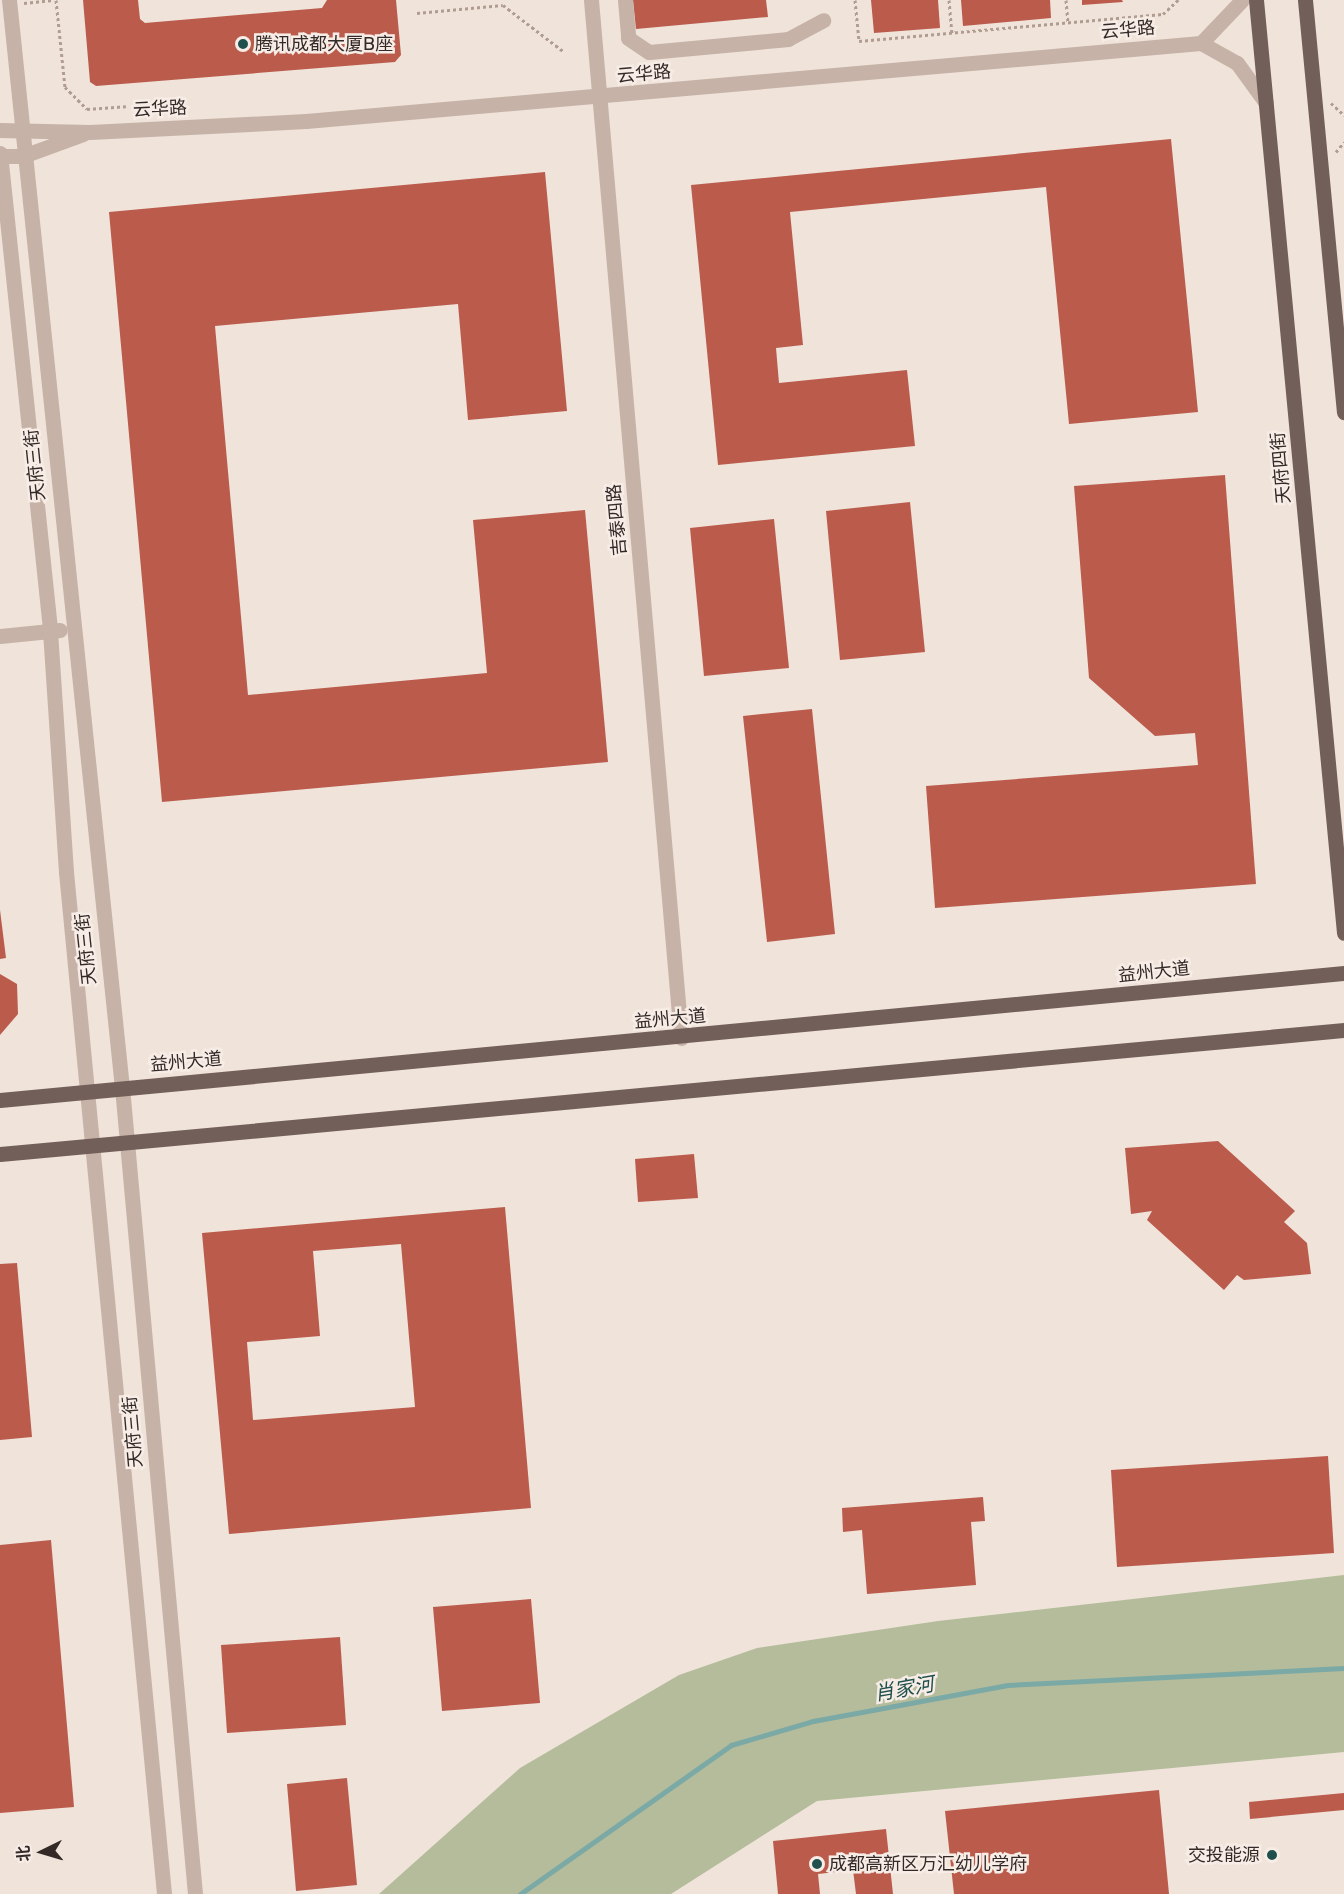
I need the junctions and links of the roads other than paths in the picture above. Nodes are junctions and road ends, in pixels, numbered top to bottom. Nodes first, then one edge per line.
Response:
1 (9, 0) edge
2 (591, 0) edge
3 (625, 0) edge
4 (1242, 0) edge
5 (1256, 0) edge
6 (1305, 0) edge
7 (823, 20) dead end
8 (1201, 43) junction
9 (600, 97) junction
10 (1266, 103) junction
11 (22, 128) junction
12 (0, 130) edge
13 (90, 132) junction
14 (0, 155) edge
15 (23, 156) junction
16 (1344, 412) edge
17 (71, 629) junction
18 (50, 631) junction
19 (0, 636) edge
20 (1344, 933) edge
21 (1344, 973) edge
22 (1344, 1030) edge
23 (681, 1038) junction
24 (122, 1087) junction
25 (87, 1092) junction
26 (0, 1100) edge
27 (126, 1144) junction
28 (92, 1147) junction
29 (0, 1154) edge
30 (164, 1894) edge
31 (195, 1894) edge

1 - 11 street, 天府三街
2 - 9 street, 吉泰四路
3 - 7 street
4 - 8 street
5 - 10 main road, 天府四街
6 - 16 main road
8 - 9 street, 云华路
8 - 10 street
9 - 13 street, 云华路
9 - 23 street, 吉泰四路
10 - 20 main road, 天府四街
11 - 12 street, 云华路
11 - 13 street, 云华路
11 - 15 street, 天府三街
13 - 15 street, 云华路
14 - 15 street, 云华路
14 - 18 street, 天府三街
15 - 17 street, 天府三街
17 - 18 street
17 - 24 street, 天府三街
18 - 19 street
18 - 25 street, 天府三街
21 - 23 main road, 益州大道
22 - 27 main road
23 - 24 main road, 益州大道
24 - 25 main road, 益州大道
24 - 27 street, 天府三街
25 - 26 main road, 益州大道
25 - 28 street, 天府三街
27 - 28 main road
27 - 31 street, 天府三街
28 - 29 main road
28 - 30 street, 天府三街

